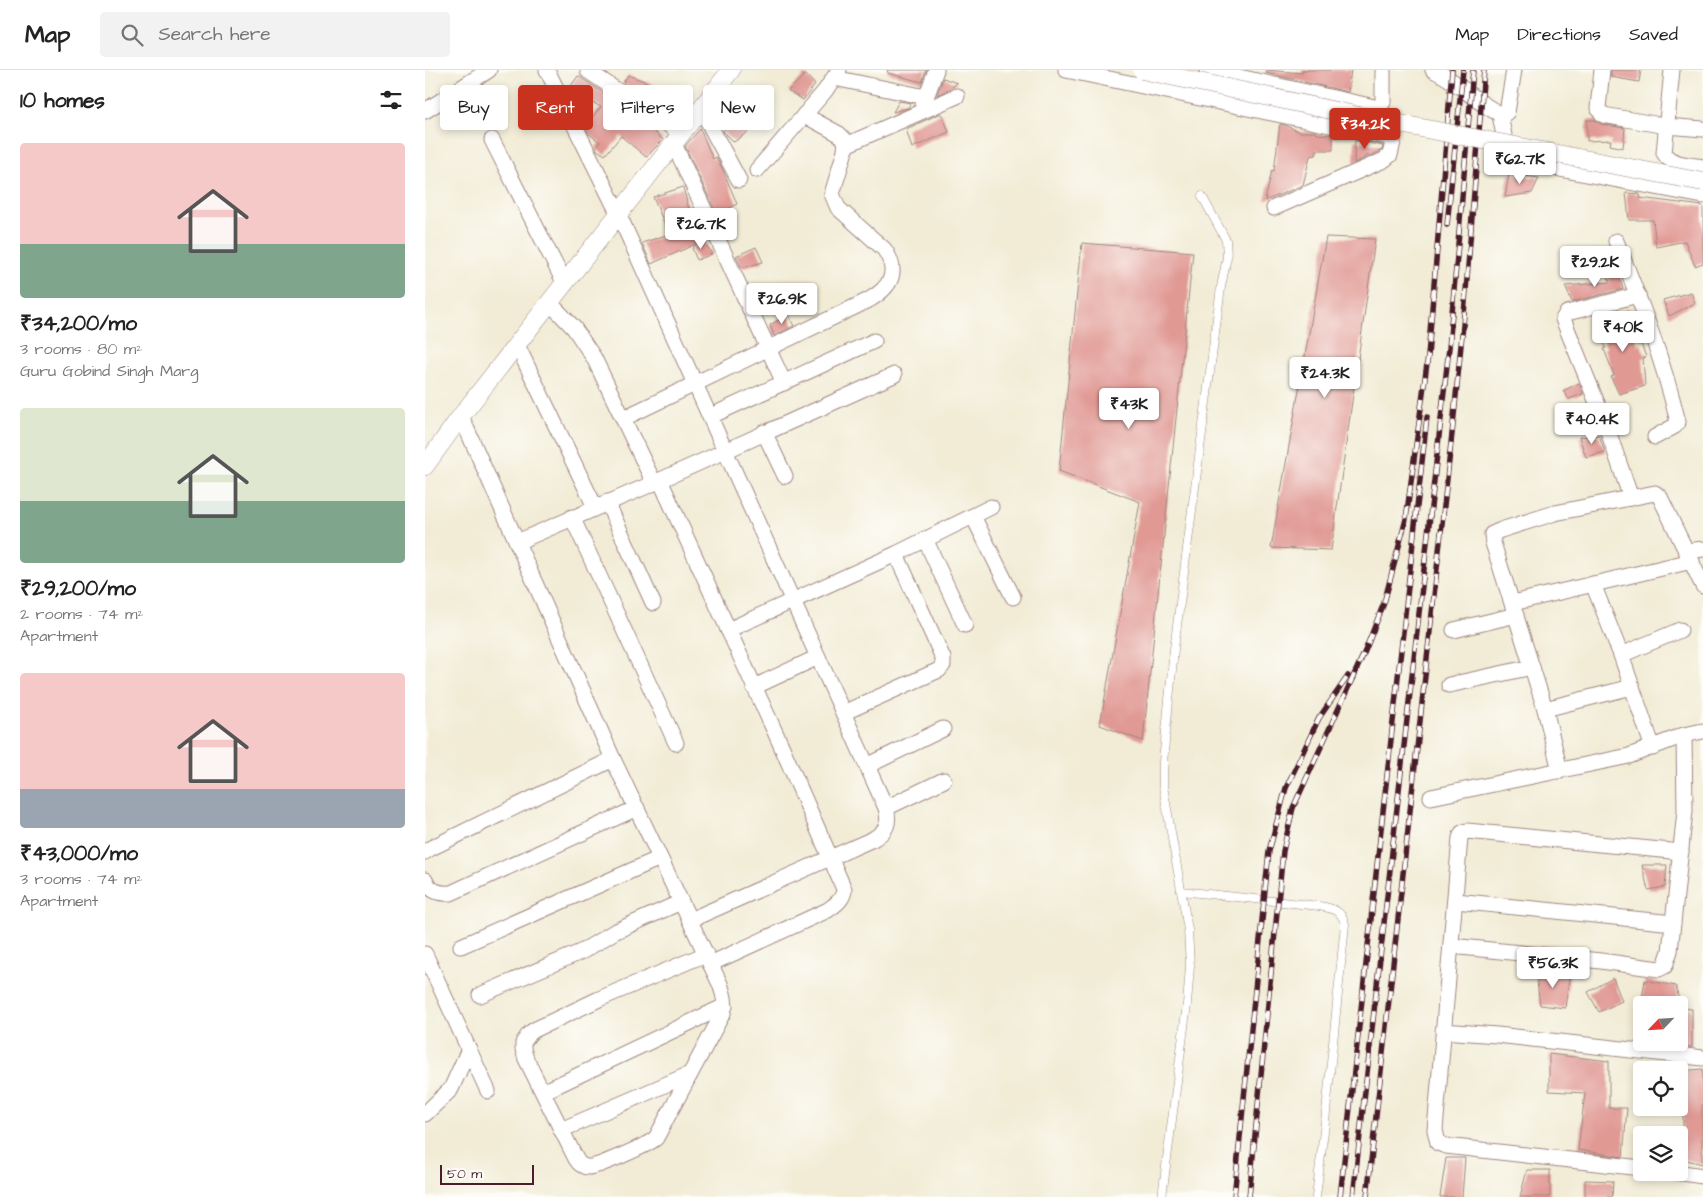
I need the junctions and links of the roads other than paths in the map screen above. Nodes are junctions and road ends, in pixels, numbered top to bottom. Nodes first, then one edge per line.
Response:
1 (489, 70) edge
2 (547, 70) edge
3 (731, 70) edge
4 (936, 70) edge
5 (1066, 70) edge
6 (1142, 70) edge
7 (1207, 70) edge
8 (1383, 70) edge
9 (1433, 70) edge
10 (1514, 70) edge
11 (1602, 70) edge
12 (1672, 70) edge
13 (588, 71) edge
14 (837, 74) edge
15 (957, 96) dead end
16 (926, 97) junction
17 (701, 109) junction
18 (425, 110) edge
19 (921, 112) junction
20 (804, 115) junction
21 (1500, 115) junction
22 (1666, 126) junction
23 (1703, 129) edge
24 (678, 139) junction
25 (491, 140) dead end
26 (846, 145) junction
27 (1703, 167) edge
28 (757, 170) dead end
29 (739, 180) dead end
30 (1703, 182) edge
31 (1202, 196) dead end
32 (1703, 196) edge
33 (1274, 208) dead end
34 (619, 215) junction
35 (1616, 241) dead end
36 (565, 284) junction
37 (1638, 295) junction
38 (550, 303) junction
39 (875, 341) dead end
40 (517, 345) junction
41 (768, 348) junction
42 (894, 375) dead end
43 (784, 383) junction
44 (696, 384) junction
45 (461, 416) junction
46 (711, 416) junction
47 (624, 418) junction
48 (764, 432) junction
49 (1655, 437) dead end
50 (725, 450) junction
51 (425, 466) edge
52 (785, 476) dead end
53 (657, 481) junction
54 (1631, 498) junction
55 (601, 504) junction
56 (991, 507) dead end
57 (973, 516) junction
58 (572, 517) junction
59 (925, 540) junction
60 (517, 542) junction
61 (1703, 549) edge
62 (896, 554) junction
63 (1689, 556) junction
64 (1593, 584) junction
65 (1703, 586) edge
66 (1013, 597) dead end
67 (793, 601) junction
68 (653, 603) dead end
69 (1515, 609) junction
70 (965, 625) dead end
71 (728, 630) junction
72 (1454, 630) dead end
73 (1680, 630) dead end
74 (1621, 655) junction
75 (818, 657) junction
76 (1532, 667) junction
77 (1449, 685) dead end
78 (754, 687) junction
79 (1632, 687) junction
80 (1545, 709) junction
81 (843, 712) junction
82 (943, 729) dead end
83 (1703, 731) edge
84 (1685, 735) junction
85 (676, 743) dead end
86 (1653, 748) junction
87 (613, 759) junction
88 (867, 766) junction
89 (1560, 771) junction
90 (944, 780) dead end
91 (1431, 797) dead end
92 (637, 808) junction
93 (886, 808) junction
94 (425, 852) edge
95 (1681, 852) junction
96 (831, 857) junction
97 (660, 858) junction
98 (425, 880) edge
99 (1181, 891) junction
100 (1455, 901) junction
101 (681, 902) junction
102 (690, 920) junction
103 (1673, 923) junction
104 (461, 946) dead end
105 (1451, 946) junction
106 (425, 954) edge
107 (708, 959) junction
108 (480, 995) dead end
109 (725, 1006) junction
110 (1443, 1031) junction
111 (469, 1049) junction
112 (1703, 1058) edge
113 (690, 1074) junction
114 (488, 1091) dead end
115 (543, 1092) junction
116 (425, 1114) edge
117 (561, 1130) junction
118 (1633, 1167) edge
119 (1688, 1174) edge
120 (1703, 1176) edge
121 (1163, 1197) edge
122 (1316, 1197) edge

1 - 18 street
2 - 34 street
3 - 17 street
4 - 16 street
5 - 33 street
6 - 30 street, bridge
7 - 8 street
9 - 21 street
10 - 21 street
11 - 22 street
12 - 22 street
13 - 24 street
14 - 16 street
14 - 20 street
15 - 19 street
16 - 19 street
17 - 24 street
17 - 29 street
19 - 26 street
20 - 26 street
20 - 28 street
21 - 32 street
22 - 23 street
22 - 27 street
24 - 34 street
24 - 41 street
25 - 36 street
26 - 41 street
31 - 99 lane
34 - 36 street
34 - 44 street
35 - 37 street
36 - 38 street
37 - 49 street
37 - 54 street
38 - 40 street
38 - 47 street
39 - 43 street
40 - 45 street
40 - 55 street
41 - 43 street
41 - 44 street
42 - 48 street
43 - 46 street
44 - 46 street
44 - 47 street
45 - 51 street
45 - 60 street
46 - 50 street
47 - 53 street
48 - 50 street
48 - 52 street
50 - 53 street
50 - 67 street
53 - 55 street
53 - 71 street
54 - 63 street
54 - 69 street
55 - 58 street
55 - 68 street
56 - 57 street
57 - 59 street
57 - 66 street
58 - 60 street
58 - 85 street
59 - 62 street
59 - 70 street
60 - 87 street
61 - 63 street
62 - 67 street
62 - 81 street
63 - 64 street
63 - 65 street
64 - 69 street
64 - 74 street
67 - 71 street
67 - 75 street
69 - 72 street
69 - 76 street
71 - 78 street
73 - 74 street
74 - 79 street
75 - 78 street
75 - 81 street
76 - 77 street
76 - 80 street
78 - 96 street
79 - 80 street
79 - 86 street
80 - 89 street
81 - 88 street
82 - 88 street
83 - 84 street
84 - 86 street
84 - 95 street
86 - 89 street
87 - 92 street
87 - 94 street
88 - 93 street
89 - 91 street
90 - 93 street
92 - 97 street
92 - 98 street
93 - 96 street
95 - 100 street
95 - 103 street
96 - 102 street
96 - 107 street
97 - 101 street
97 - 104 street
99 - 121 lane
99 - 122 lane
100 - 103 street
100 - 105 street
101 - 102 street
101 - 108 street
102 - 107 street
103 - 105 street
105 - 110 street
106 - 111 street
107 - 109 street
107 - 115 street
109 - 113 street
109 - 115 street
110 - 112 street
110 - 118 street
111 - 114 street
111 - 116 street
113 - 117 street
113 - 117 street
115 - 117 street
119 - 120 street

